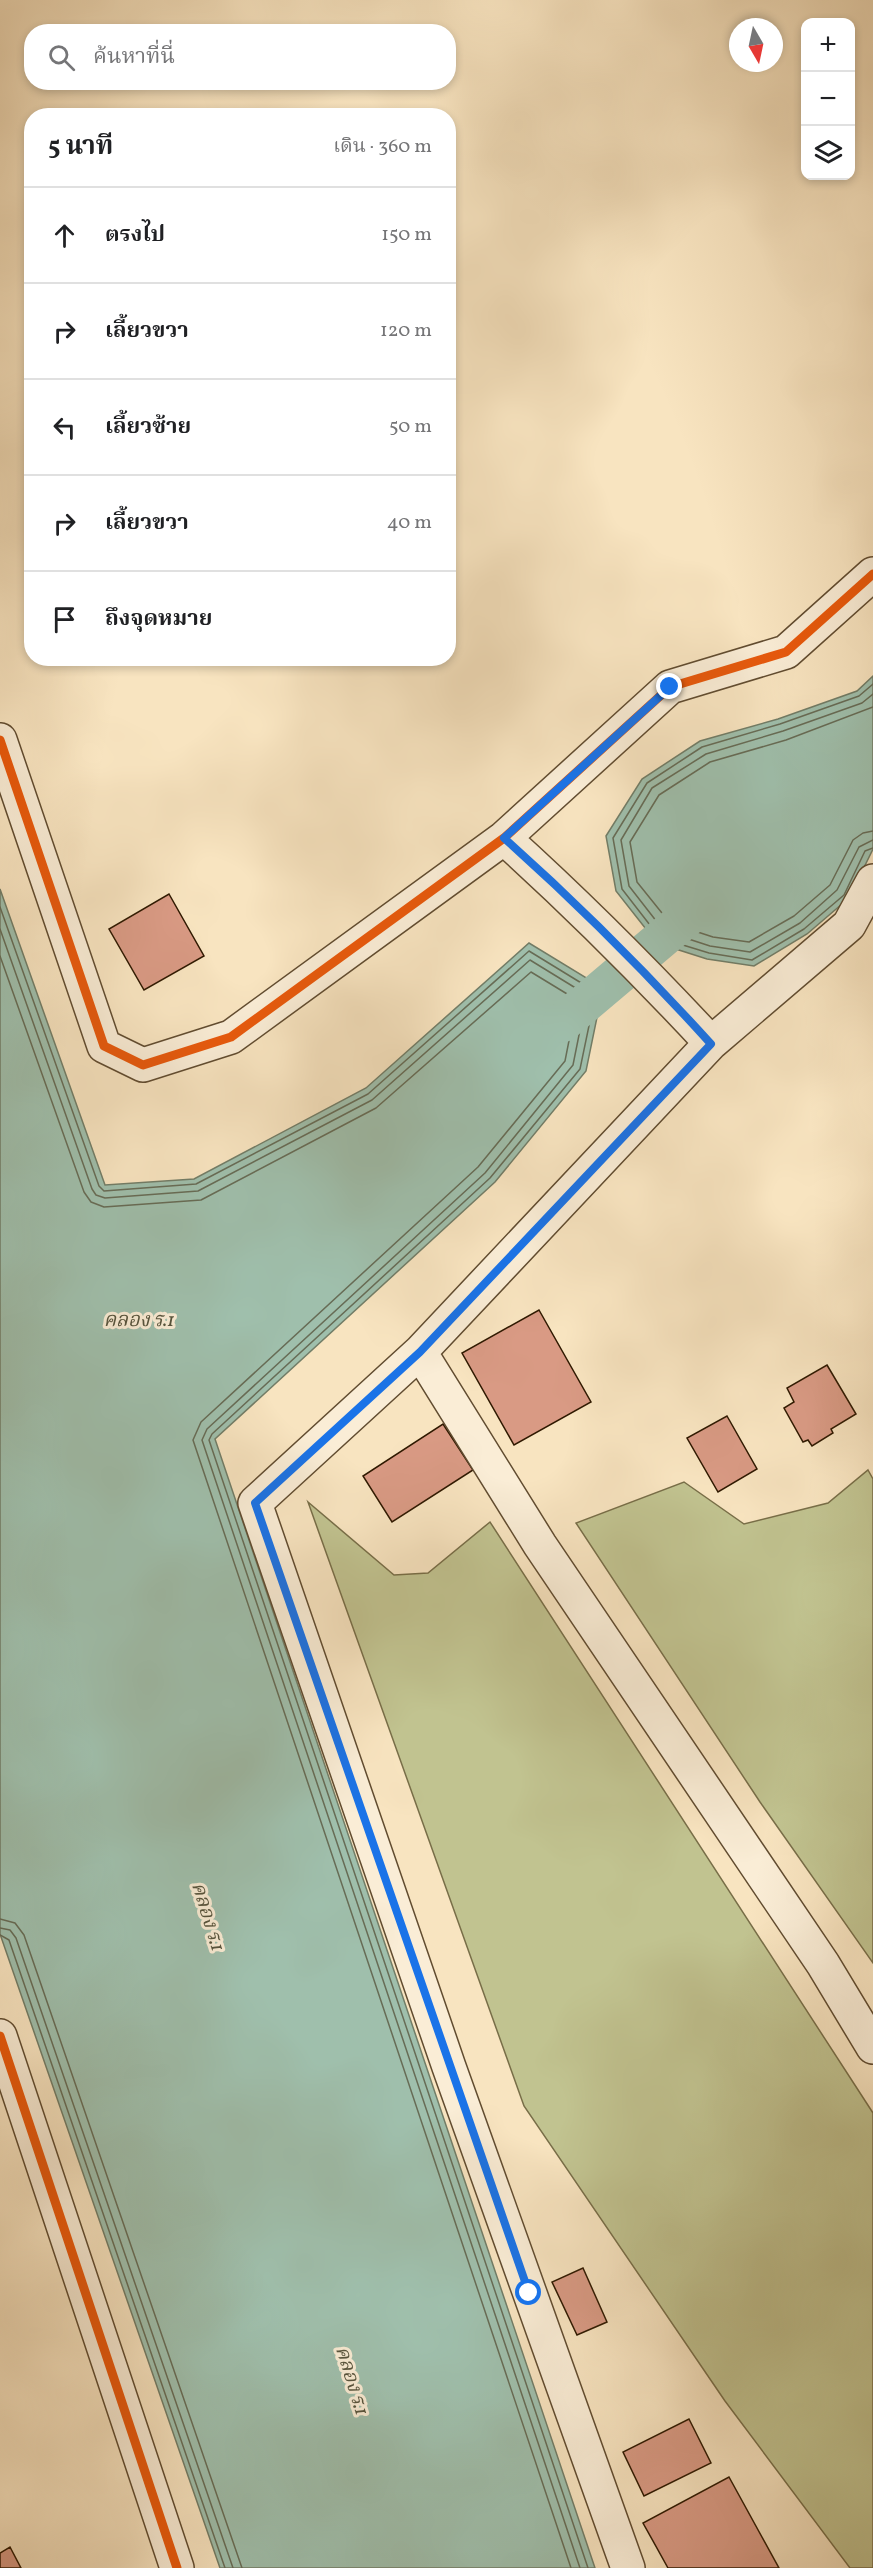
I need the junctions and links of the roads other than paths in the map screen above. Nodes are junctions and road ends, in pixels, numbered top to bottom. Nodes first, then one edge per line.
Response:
1 (873, 574) edge
2 (0, 740) edge
3 (504, 838) junction
4 (873, 881) edge
5 (711, 1044) junction
6 (420, 1352) junction
7 (0, 2036) edge
8 (873, 2048) edge
9 (177, 2568) edge
10 (628, 2568) edge

1 - 3 street
2 - 3 street
3 - 5 street
4 - 5 street
5 - 6 street
6 - 8 street
6 - 10 street
7 - 9 street

